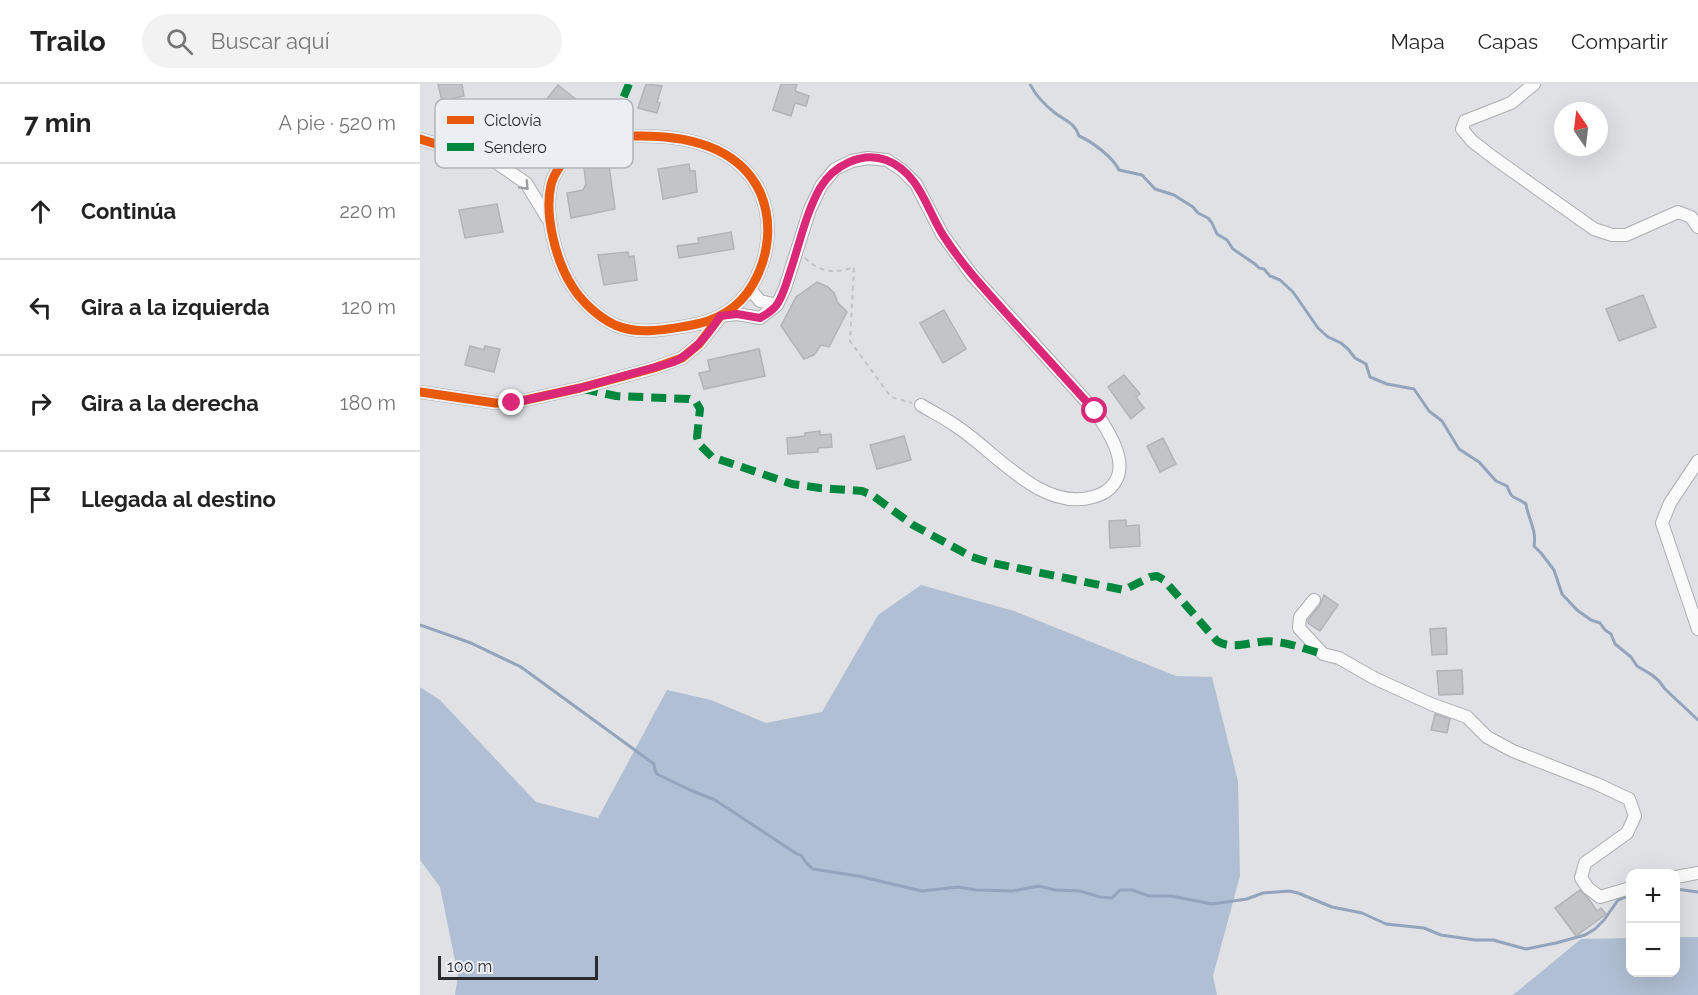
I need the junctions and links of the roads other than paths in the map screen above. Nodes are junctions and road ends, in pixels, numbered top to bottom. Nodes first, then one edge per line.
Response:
1 (1534, 84) edge
2 (633, 136) edge
3 (420, 139) edge
4 (435, 143) edge
5 (504, 168) edge
6 (559, 168) edge
7 (551, 222) junction
8 (1698, 227) edge
9 (750, 289) junction
10 (777, 305) junction
11 (720, 316) junction
12 (687, 326) junction
13 (688, 354) junction
14 (420, 392) edge
15 (921, 405) road end
16 (1698, 461) edge
17 (1314, 600) dead end
18 (1698, 629) edge
19 (1698, 873) edge
20 (1680, 876) edge
21 (1626, 889) edge

1 - 8 street
2 - 9 street
3 - 4 street
5 -> 7 street
6 - 7 street
7 - 12 street
9 - 10 street
9 - 11 street
10 - 11 street
10 - 15 street
11 - 12 street
11 - 13 street
12 - 13 street
13 - 14 street
16 - 18 street
17 - 21 street
19 - 20 street

